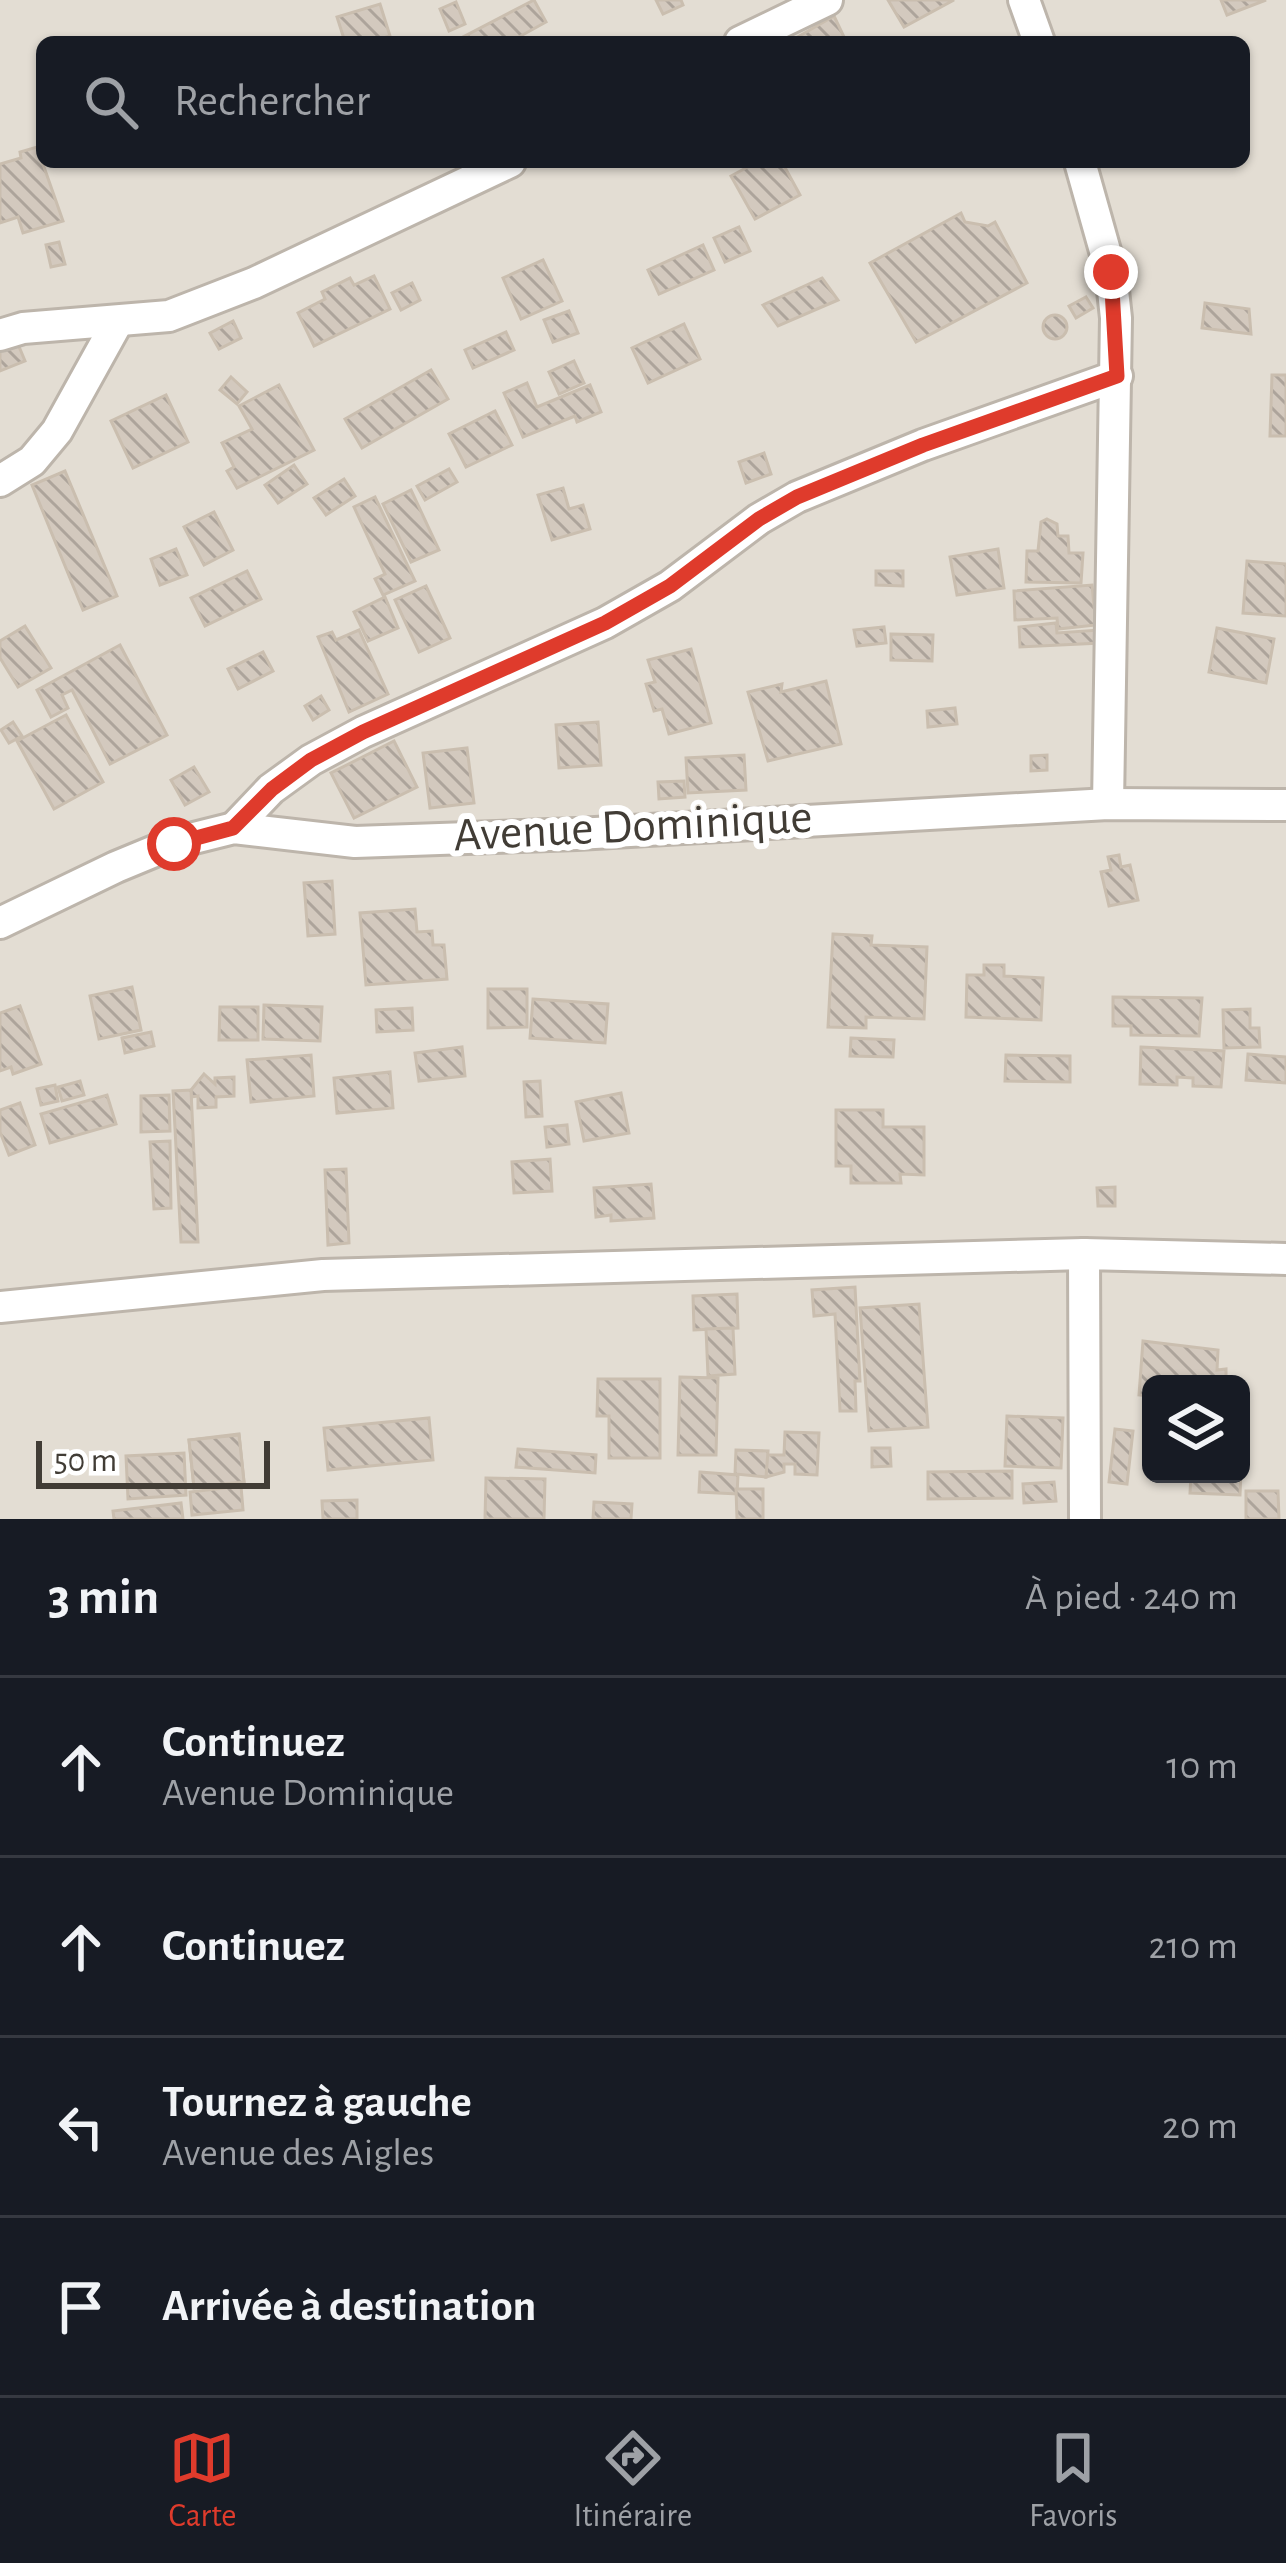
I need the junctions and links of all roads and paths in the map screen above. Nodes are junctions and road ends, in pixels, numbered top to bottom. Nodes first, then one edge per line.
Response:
1 (827, 0) edge
2 (1024, 0) edge
3 (752, 36) edge
4 (1037, 36) edge
5 (497, 168) edge
6 (1083, 168) edge
7 (118, 321) junction
8 (0, 334) edge
9 (1117, 376) junction
10 (0, 482) edge
11 (1108, 804) junction
12 (1286, 805) edge
13 (233, 828) junction
14 (0, 923) edge
15 (1084, 1254) junction
16 (1286, 1258) edge
17 (0, 1307) edge
18 (1084, 1519) edge

1 - 3 street
2 - 4 street
5 - 7 street
6 - 9 street
7 - 8 street
7 - 10 street
9 - 11 street
9 - 13 street
11 - 12 street, Avenue Dominique
11 - 13 street, Avenue Dominique
13 - 14 street, Avenue Dominique
15 - 16 street
15 - 17 street
15 - 18 street

